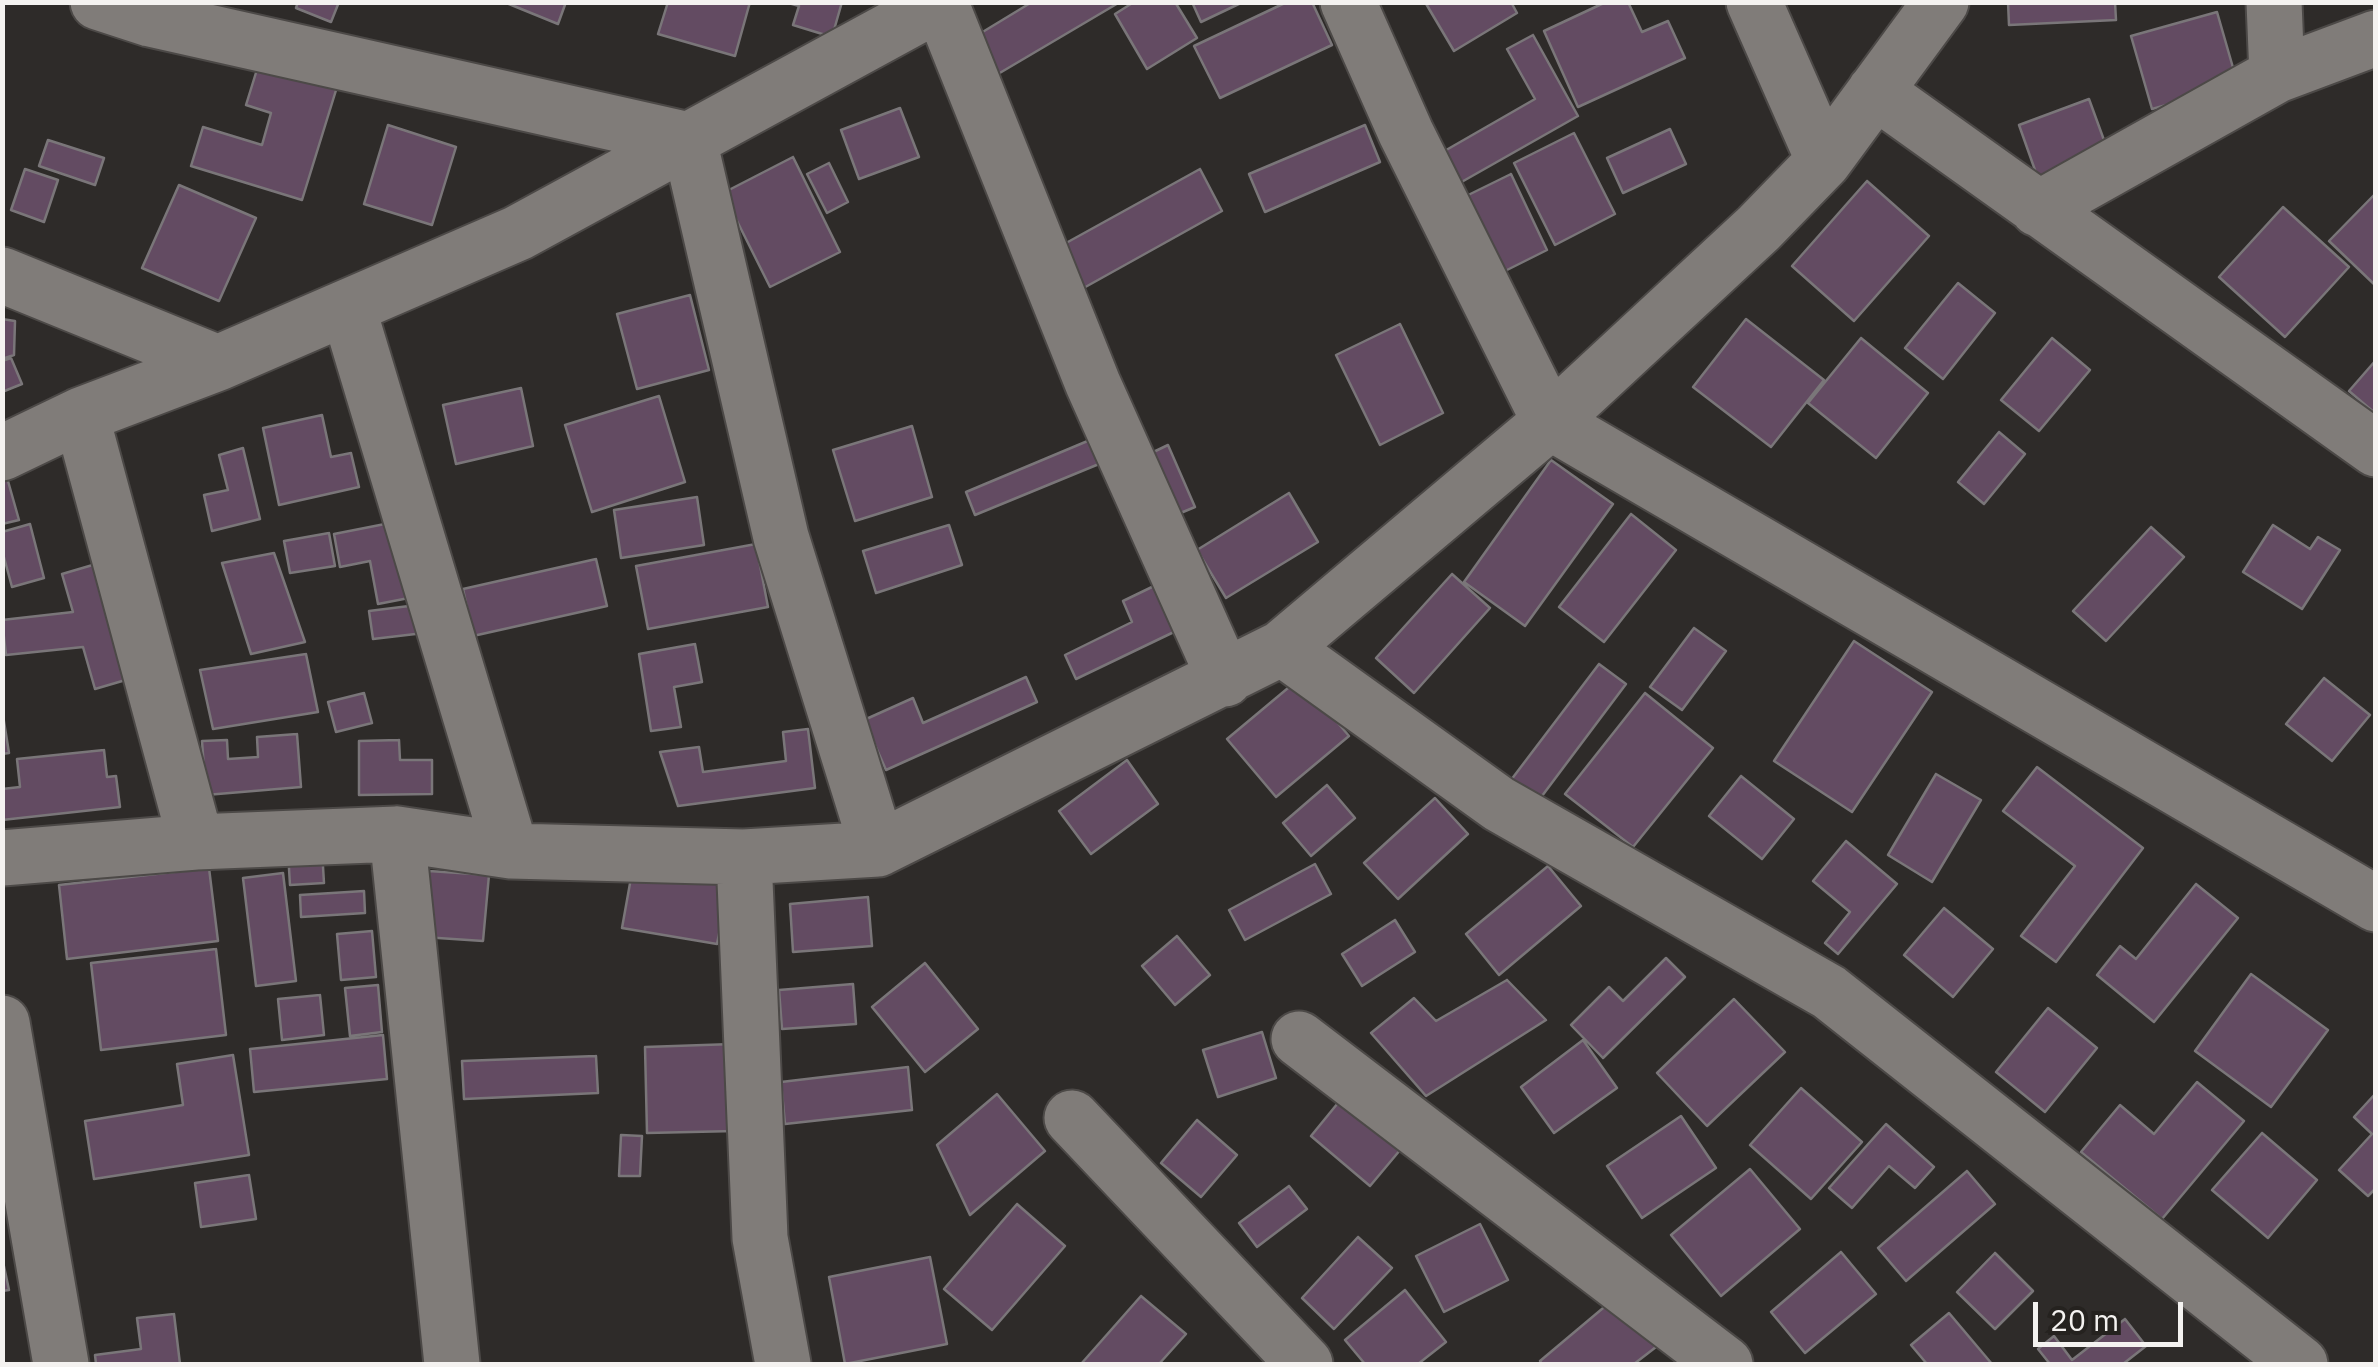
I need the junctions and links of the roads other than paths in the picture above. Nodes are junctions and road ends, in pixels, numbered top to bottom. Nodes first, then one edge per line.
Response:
1 (98, 2) edge
2 (1348, 2) edge
3 (1754, 2) edge
4 (1941, 2) edge
5 (2274, 2) edge
6 (941, 3) edge
7 (2376, 38) edge
8 (2278, 76) junction
9 (1875, 91) junction
10 (689, 140) junction
11 (1824, 161) junction
12 (2038, 209) junction
13 (2, 275) edge
14 (348, 308) junction
15 (218, 364) junction
16 (81, 415) junction
17 (1550, 422) junction
18 (2376, 449) edge
19 (2, 452) edge
20 (1282, 648) junction
21 (1225, 679) junction
22 (397, 834) junction
23 (196, 842) junction
24 (878, 849) junction
25 (511, 851) junction
26 (2, 858) edge
27 (744, 858) junction
28 (2376, 904) edge
29 (2, 1023) edge
30 (1299, 1039) dead end
31 (1072, 1118) dead end
32 (61, 1364) edge
33 (452, 1364) edge
34 (783, 1364) edge
35 (1305, 1364) edge
36 (1725, 1364) edge
37 (2300, 1364) edge

1 - 10 street
2 - 17 street
3 - 11 street
4 - 9 street
5 - 8 street
6 - 10 street
6 - 21 street
7 - 8 street
8 - 12 street
9 - 11 street
9 - 12 street
10 - 14 street
10 - 24 street
11 - 17 street
12 - 18 street
13 - 15 street
14 - 15 street
14 - 25 street
15 - 16 street
16 - 19 street
16 - 23 street
17 - 20 street
17 - 28 street
20 - 21 street
20 - 37 street
21 - 24 street
22 - 23 street
22 - 25 street
22 - 33 street
23 - 26 street
24 - 27 street
25 - 27 street
27 - 34 street
29 - 32 street
30 - 36 street
31 - 35 street

